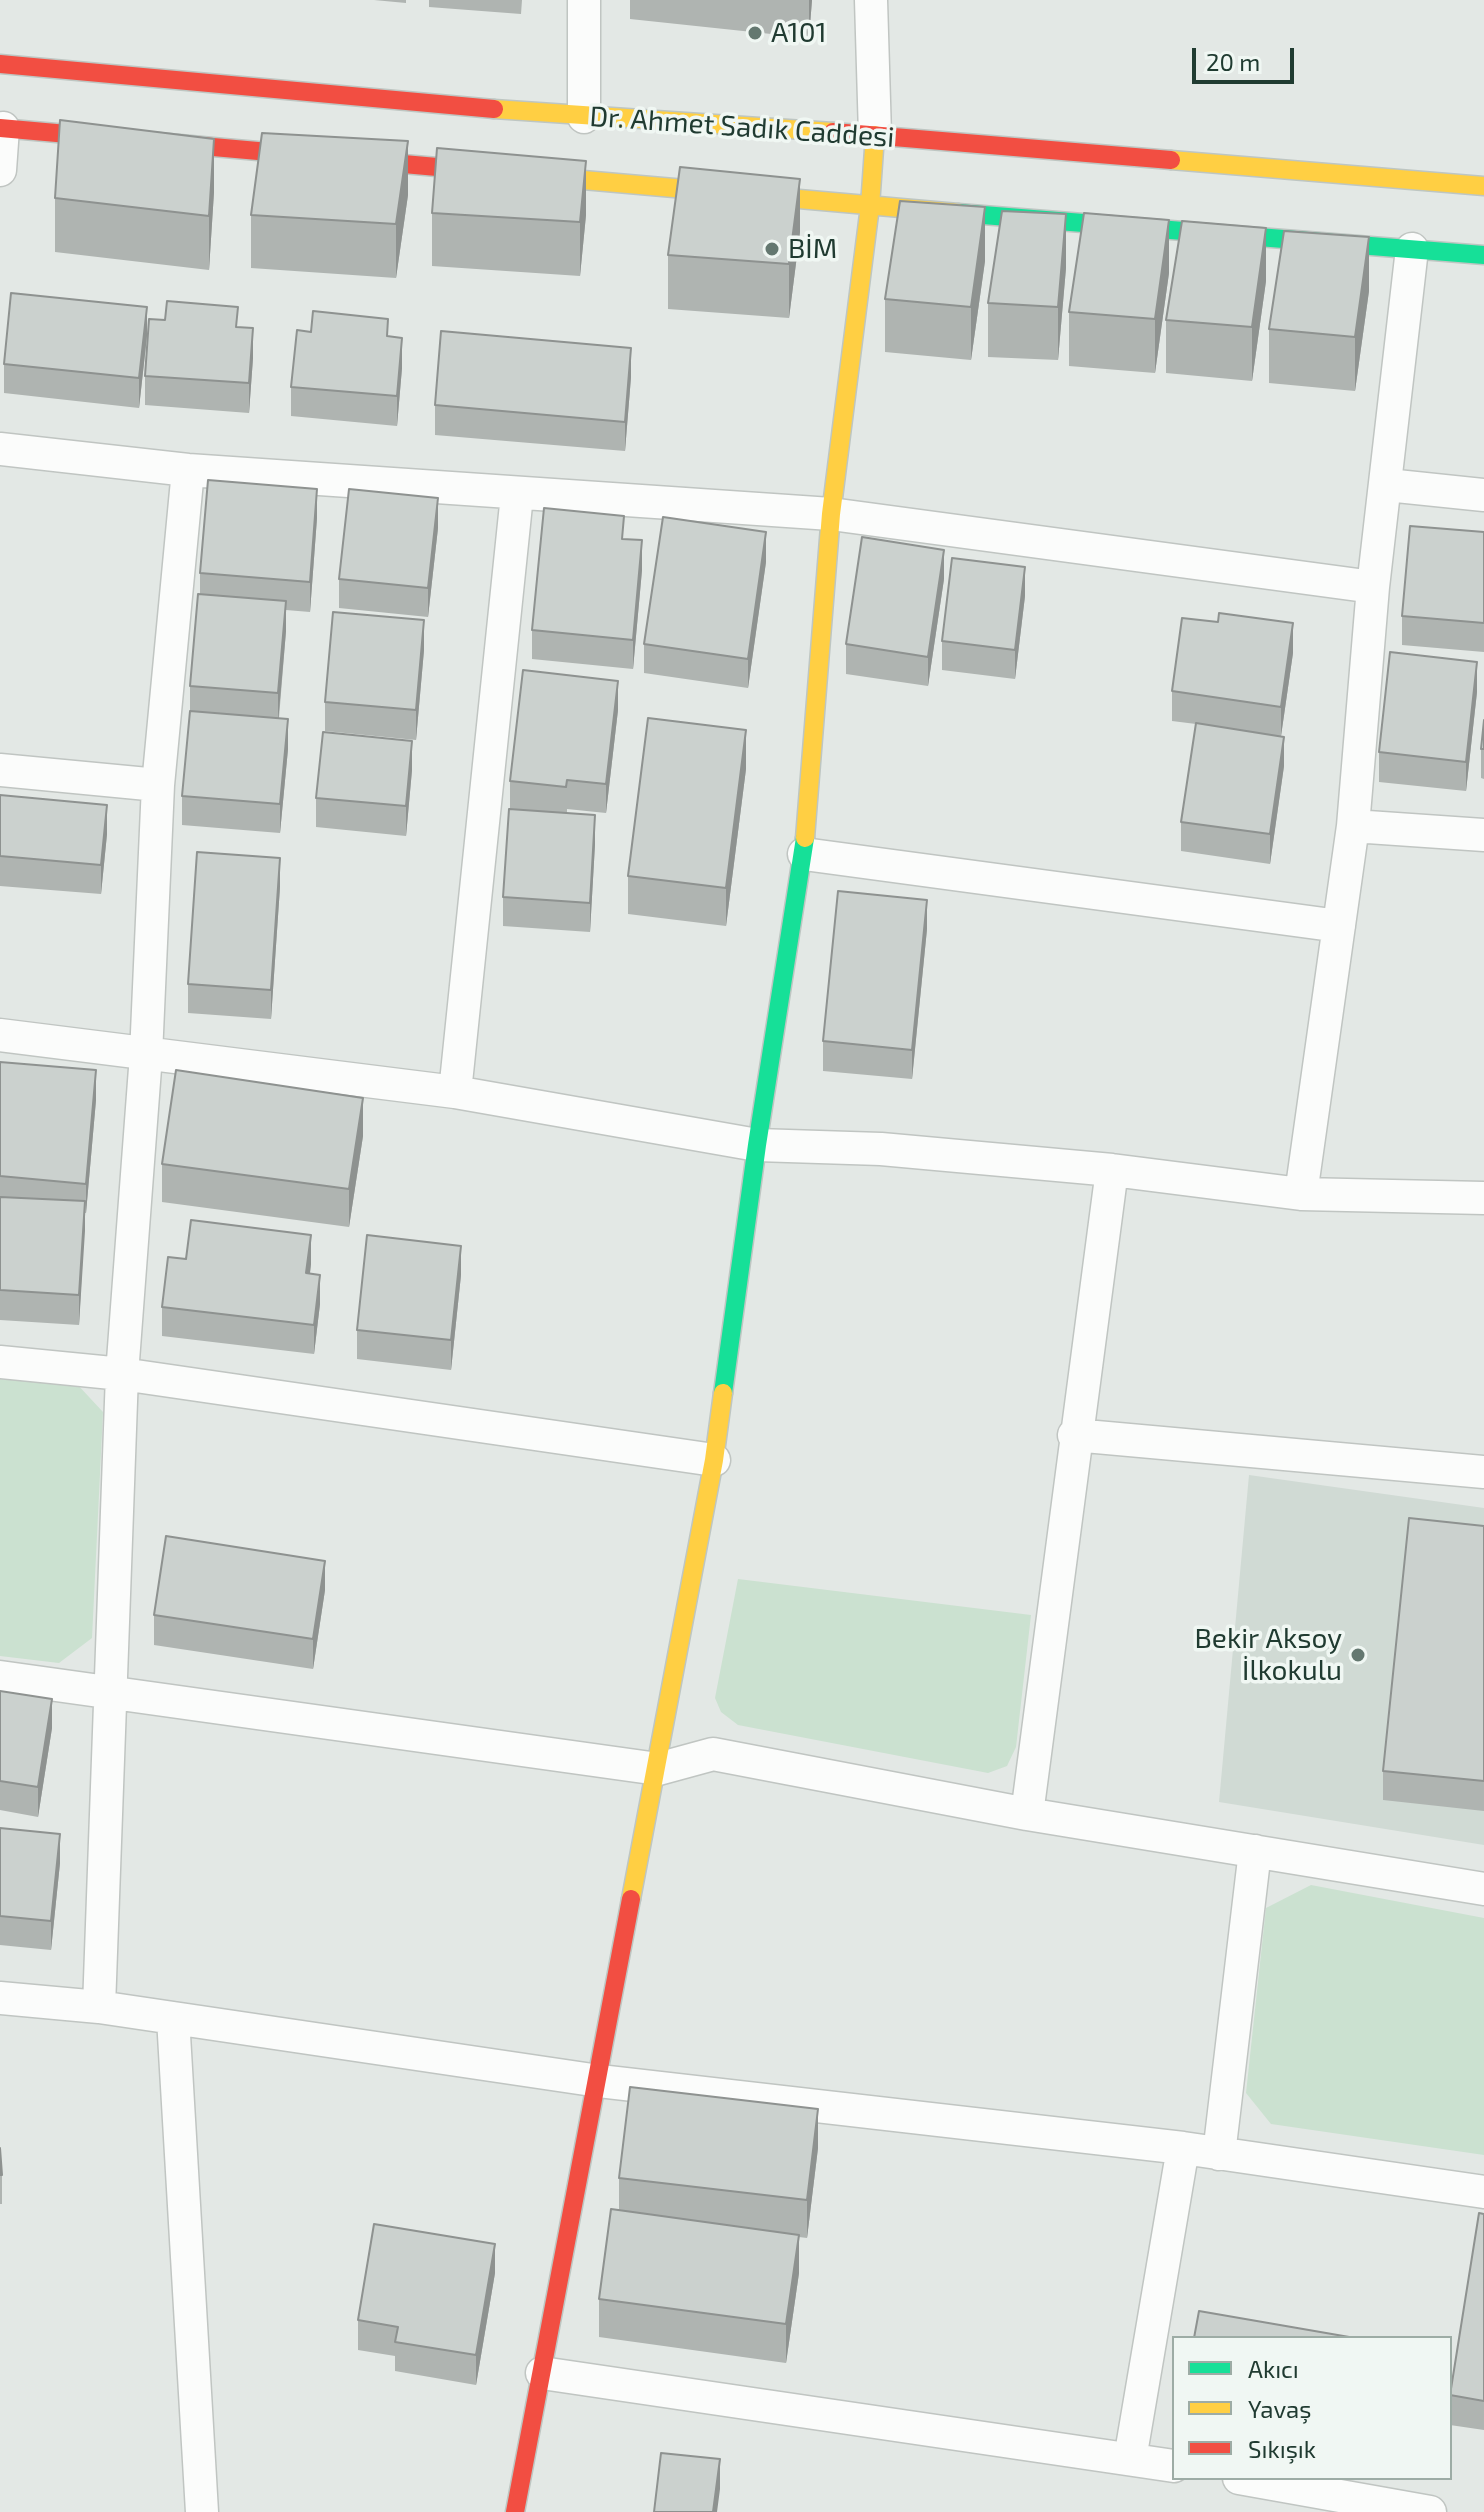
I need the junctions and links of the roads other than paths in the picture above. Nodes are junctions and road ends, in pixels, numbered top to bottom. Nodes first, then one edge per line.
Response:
1 (584, 0) edge
2 (871, 0) edge
3 (0, 64) edge
4 (584, 117) junction
5 (1, 128) edge
6 (875, 135) junction
7 (0, 170) edge
8 (1484, 186) edge
9 (870, 206) junction
10 (1412, 249) junction
11 (1484, 255) edge
12 (0, 449) edge
13 (188, 470) junction
14 (1387, 485) junction
15 (517, 495) junction
16 (1484, 495) edge
17 (831, 514) junction
18 (1373, 587) junction
19 (0, 770) edge
20 (158, 785) junction
21 (1353, 826) junction
22 (1484, 835) edge
23 (804, 854) junction
24 (1339, 926) junction
25 (0, 1035) edge
26 (146, 1055) junction
27 (455, 1092) junction
28 (757, 1145) junction
29 (1112, 1170) junction
30 (1301, 1194) junction
31 (1484, 1198) edge
32 (0, 1362) edge
33 (122, 1374) junction
34 (1074, 1435) junction
35 (714, 1460) junction
36 (1484, 1472) edge
37 (0, 1677) edge
38 (109, 1693) junction
39 (658, 1769) junction
40 (1027, 1814) junction
41 (1255, 1851) junction
42 (1484, 1889) edge
43 (0, 1998) edge
44 (99, 2007) junction
45 (173, 2018) junction
46 (599, 2081) junction
47 (1183, 2148) junction
48 (1219, 2154) junction
49 (1484, 2192) edge
50 (542, 2373) junction
51 (1130, 2459) junction
52 (1172, 2466) edge
53 (1250, 2480) edge
54 (202, 2512) edge
55 (515, 2512) edge
56 (1430, 2512) edge

1 - 4 street
2 - 6 street
3 - 4 street, Dr. Ahmet Sadık Caddesi
4 - 6 street, Dr. Ahmet Sadık Caddesi
5 - 7 street
5 - 9 street
6 - 8 street, Dr. Ahmet Sadık Caddesi
6 - 9 street
9 - 10 street
9 - 17 street
10 - 11 street
10 - 14 street
12 - 13 street
13 - 15 street
13 - 20 street
14 - 16 street
14 - 18 street
15 - 17 street
15 - 27 street
17 - 18 street
17 - 23 street
18 - 21 street
19 - 20 street
20 - 26 street
21 - 22 street
21 - 24 street
23 - 24 street
23 - 28 street
24 - 30 street
25 - 26 street
26 - 27 street
26 - 33 street
27 - 28 street
28 - 29 street
28 - 35 street
29 - 30 street
29 - 34 street
30 - 31 street
32 - 33 street
33 - 35 street
33 - 38 street
34 - 36 street
34 - 40 street
35 - 39 street
37 - 38 street
38 - 39 street
38 - 44 street
39 - 40 street
39 - 46 street
40 - 41 street
41 - 42 street
41 - 48 street
43 - 44 street
44 - 45 street
45 - 46 street
45 - 54 street
46 - 47 street
46 - 50 street
47 - 48 street
47 - 51 street
48 - 49 street
50 - 51 street
50 - 55 street
51 - 52 street
53 - 56 street

